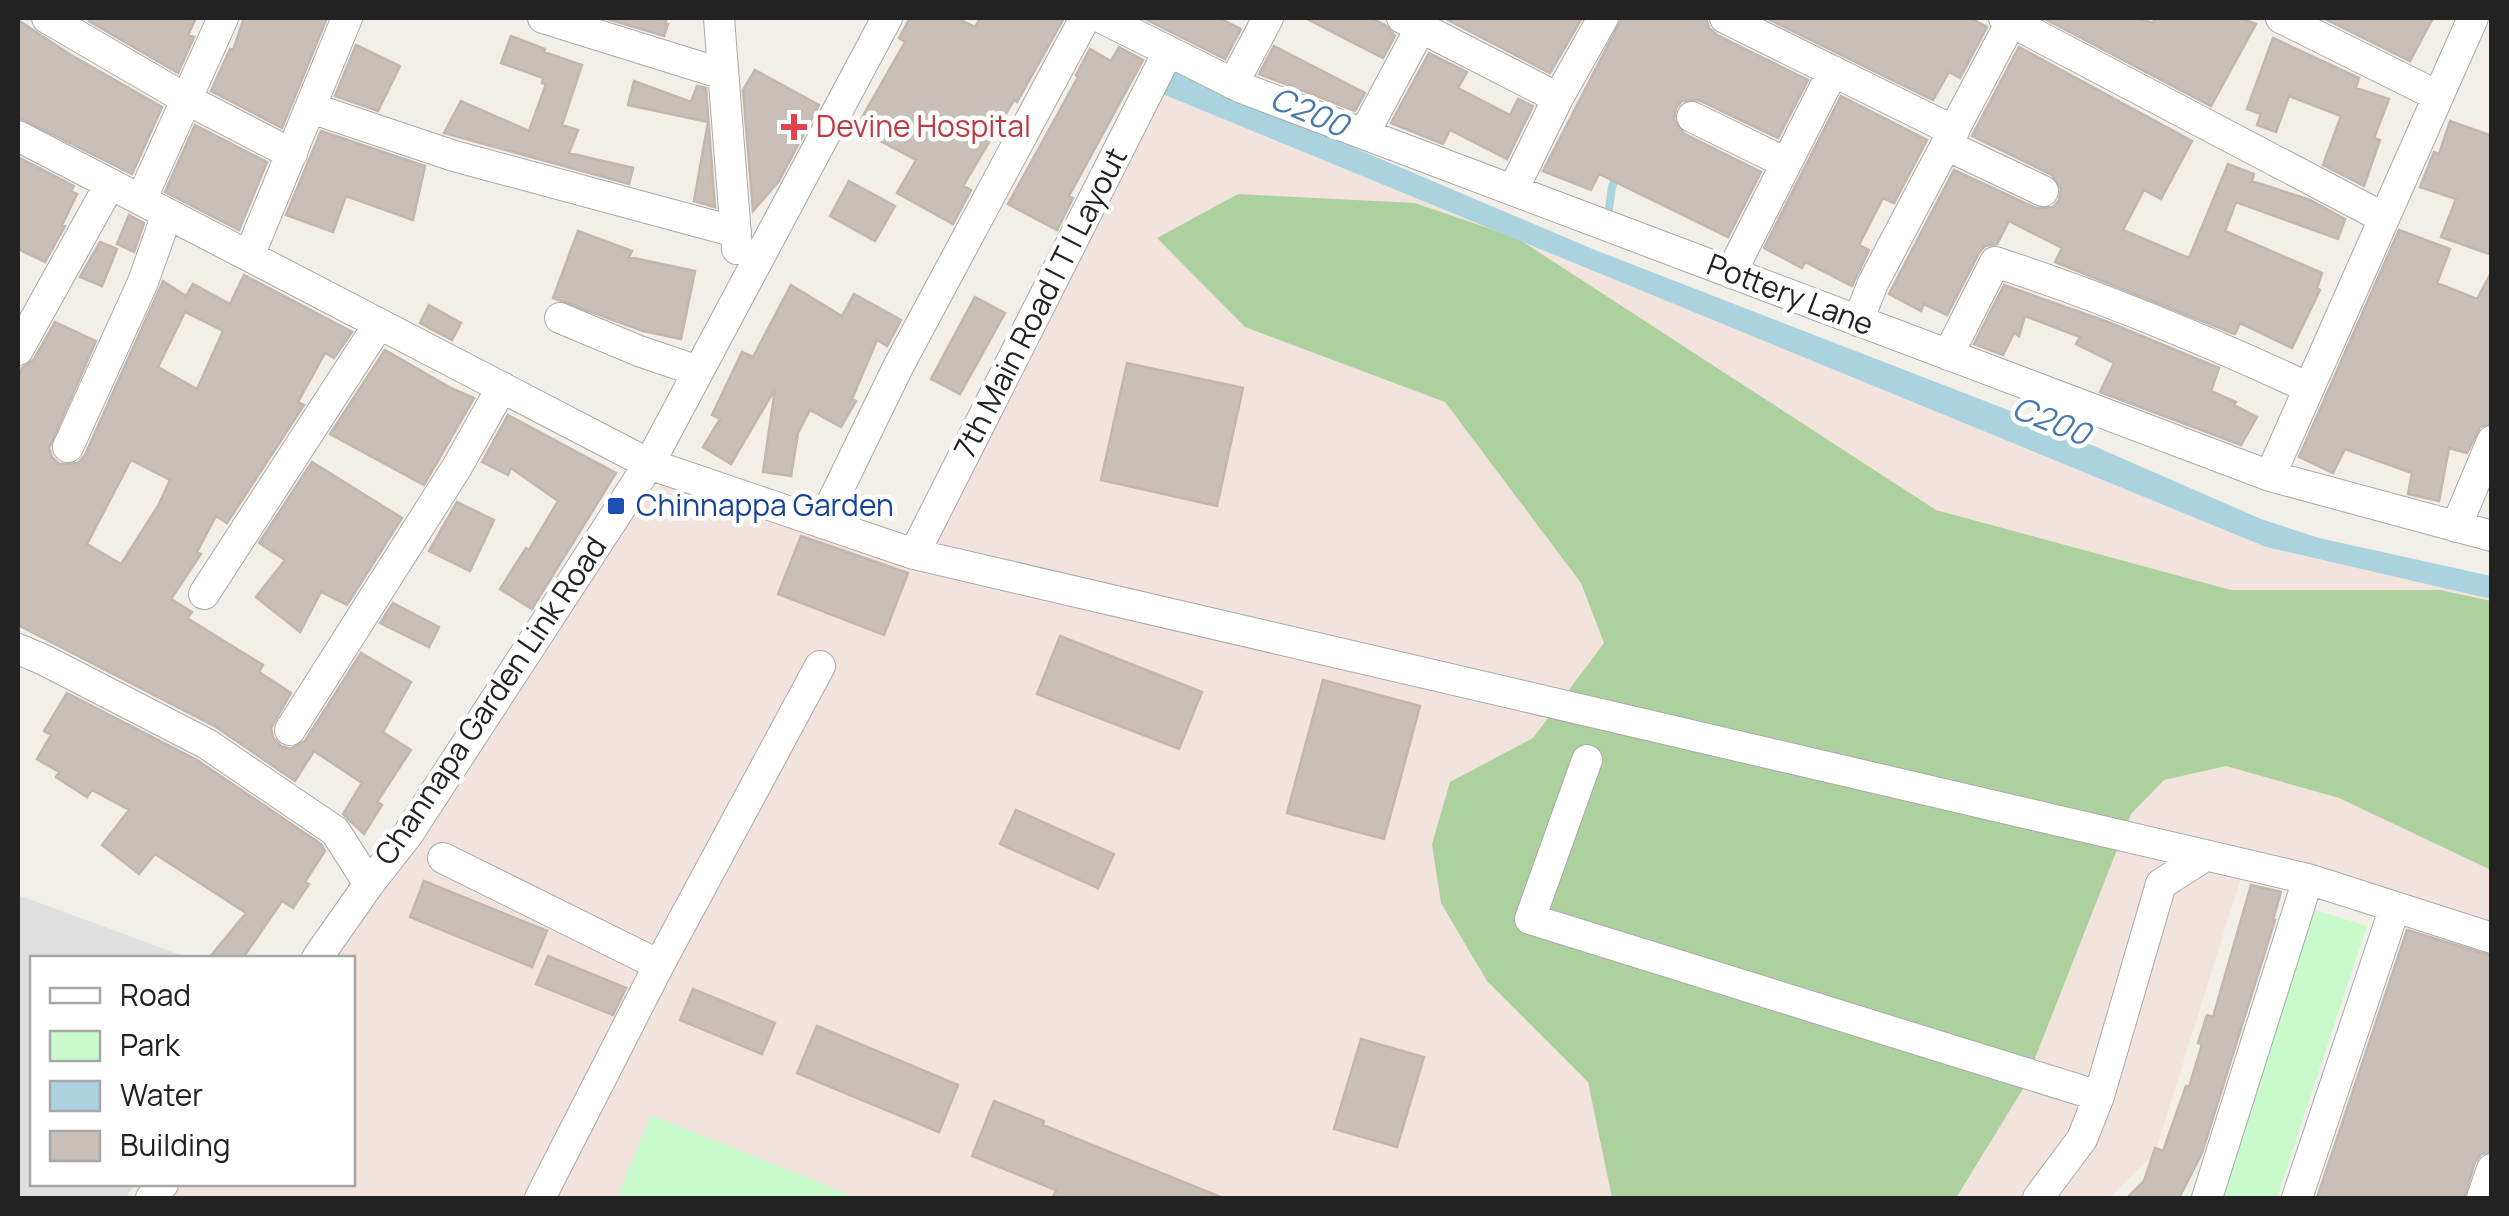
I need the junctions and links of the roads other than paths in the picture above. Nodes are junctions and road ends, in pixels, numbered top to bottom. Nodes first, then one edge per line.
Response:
1 (222, 18) edge
2 (347, 18) edge
3 (543, 18) edge
4 (718, 18) edge
5 (887, 18) edge
6 (1086, 18) edge
7 (1102, 18) edge
8 (1268, 18) edge
9 (1603, 18) edge
10 (1725, 18) edge
11 (2281, 18) edge
12 (2473, 18) edge
13 (2009, 19) edge
14 (66, 22) edge
15 (1411, 22) edge
16 (1168, 52) junction
17 (1833, 71) junction
18 (723, 74) junction
19 (1232, 84) junction
20 (2438, 96) junction
21 (1558, 98) junction
22 (186, 99) junction
23 (310, 108) junction
24 (1692, 117) dead end
25 (1364, 134) junction
26 (1950, 138) junction
27 (21, 144) edge
28 (292, 154) junction
29 (1786, 163) junction
30 (110, 184) junction
31 (1513, 190) junction
32 (2044, 191) dead end
33 (154, 207) junction
34 (2384, 218) junction
35 (736, 232) junction
36 (249, 256) junction
37 (1731, 273) junction
38 (740, 292) junction
39 (560, 318) dead end
40 (1858, 321) junction
41 (379, 324) junction
42 (18, 350) edge
43 (1948, 354) junction
44 (698, 371) junction
45 (502, 387) junction
46 (2309, 388) junction
47 (2492, 441) edge
48 (68, 447) dead end
49 (649, 464) junction
50 (2270, 476) junction
51 (822, 523) junction
52 (2456, 526) junction
53 (2492, 536) edge
54 (914, 554) junction
55 (204, 594) dead end
56 (18, 650) edge
57 (820, 666) dead end
58 (290, 730) dead end
59 (1587, 760) dead end
60 (2205, 856) junction
61 (443, 858) dead end
62 (2308, 879) junction
63 (368, 884) junction
64 (2394, 907) junction
65 (2492, 938) edge
66 (318, 956) edge
67 (659, 965) junction
68 (2099, 1096) junction
69 (2492, 1169) edge
70 (540, 1198) edge
71 (2038, 1198) edge
72 (2207, 1198) edge
73 (2297, 1198) edge
74 (2482, 1198) edge

1 - 22 street
2 - 23 street
3 - 18 street
4 - 18 street
5 - 38 street, Channapa Garden Link Road
6 - 51 street
7 - 16 street, Pottery Lane
8 - 19 street
9 - 21 street
10 - 17 street
11 - 20 street
12 - 20 street
13 - 26 street
13 - 34 street
14 - 22 street
15 - 21 street
15 - 25 street
16 - 19 street, Pottery Lane
16 - 54 street, 7th Main Road I T I Layout
17 - 26 street
17 - 29 street
18 - 35 street
19 - 25 street, Pottery Lane
20 - 34 street
21 - 31 street
22 - 28 street
22 - 33 street
23 - 28 street
23 - 35 street
24 - 29 street
25 - 31 street, Pottery Lane
26 - 32 street
26 - 40 street
27 - 30 street
28 - 36 street
29 - 37 street
30 - 33 street
30 - 42 street
31 - 37 street, Pottery Lane
33 - 36 street
33 - 48 street
34 - 46 street
35 - 38 street
36 - 41 street
37 - 40 street, Pottery Lane
38 - 44 street, Channapa Garden Link Road
39 - 44 street
40 - 43 street, Pottery Lane
41 - 45 street
41 - 55 street
43 - 46 street
43 - 50 street, Pottery Lane
44 - 49 street, Channapa Garden Link Road
45 - 49 street
45 - 58 street
46 - 50 street
47 - 52 street
49 - 51 street
49 - 63 street, Channapa Garden Link Road
50 - 52 street, Pottery Lane
51 - 54 street
52 - 53 street, Pottery Lane
54 - 60 street
56 - 63 street
57 - 67 street
59 - 68 street
60 - 62 street
60 - 68 street
61 - 67 street
62 - 64 street
62 - 72 street
63 - 66 street, Channapa Garden Link Road
64 - 65 street
64 - 73 street
67 - 70 street
68 - 71 street
69 - 74 street

